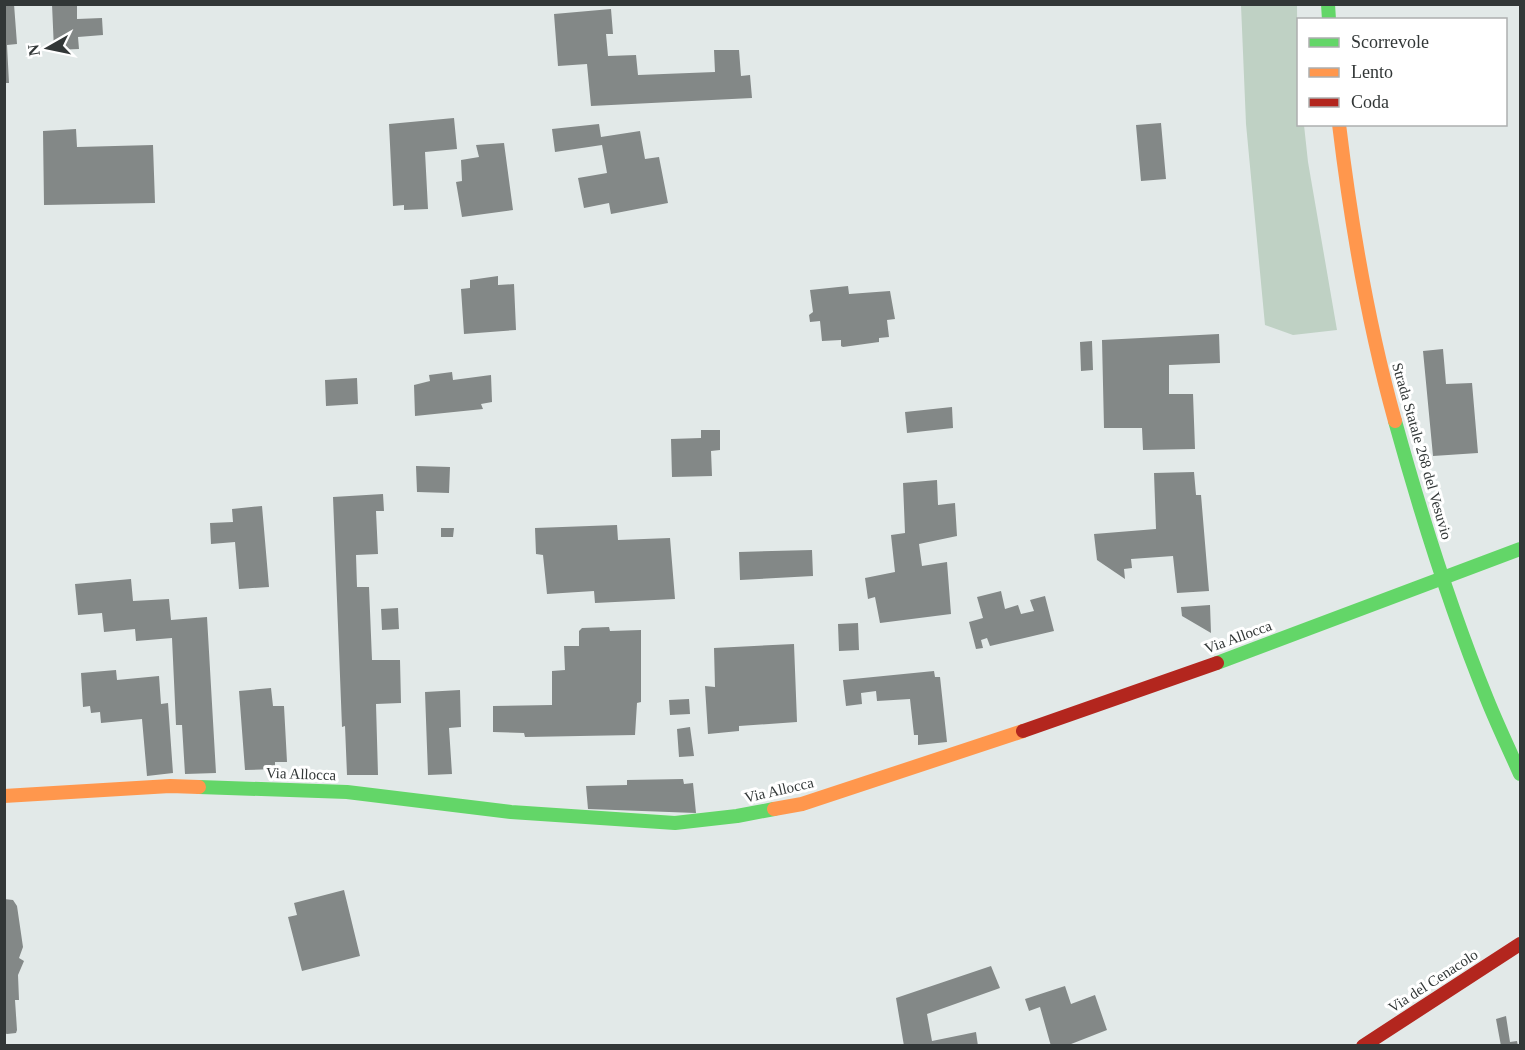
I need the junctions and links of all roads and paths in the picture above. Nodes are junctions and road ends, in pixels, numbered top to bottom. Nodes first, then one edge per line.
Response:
1 (1339, 126) edge
2 (1521, 549) edge
3 (1521, 774) edge
4 (4, 796) edge
5 (1521, 944) edge
6 (1363, 1046) edge

1 - 3 main road, Strada Statale 268 del Vesuvio
2 - 4 main road, Via Allocca
5 - 6 main road, Via del Cenacolo

